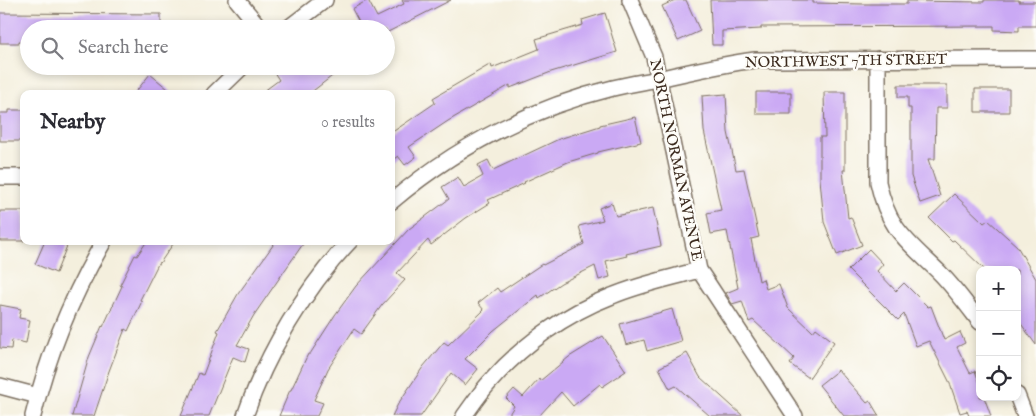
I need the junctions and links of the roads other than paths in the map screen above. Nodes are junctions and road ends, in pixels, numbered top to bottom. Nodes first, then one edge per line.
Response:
1 (237, 0) edge
2 (325, 0) edge
3 (630, 0) edge
4 (254, 20) edge
5 (299, 20) edge
6 (878, 59) junction
7 (1036, 59) edge
8 (234, 75) edge
9 (659, 78) junction
10 (218, 90) edge
11 (0, 177) edge
12 (20, 177) edge
13 (395, 199) edge
14 (102, 245) edge
15 (347, 245) edge
16 (699, 270) junction
17 (976, 316) edge
18 (0, 386) edge
19 (38, 396) junction
20 (1019, 401) edge
21 (33, 416) edge
22 (245, 416) edge
23 (464, 416) edge
24 (795, 416) edge
25 (1025, 416) edge

1 - 4 street
2 - 5 street
3 - 9 street, NORTH NORMAN AVENUE
6 - 7 street, NORTHWEST 7TH STREET
6 - 9 street, NORTHWEST 7TH STREET
6 - 17 street
8 - 10 street
9 - 13 street, NORTHWEST 7TH STREET
9 - 16 street, NORTH NORMAN AVENUE
11 - 12 street
14 - 19 street
15 - 22 street
16 - 23 street
16 - 24 street, NORTH NORMAN AVENUE
18 - 19 street
19 - 21 street
20 - 25 street

